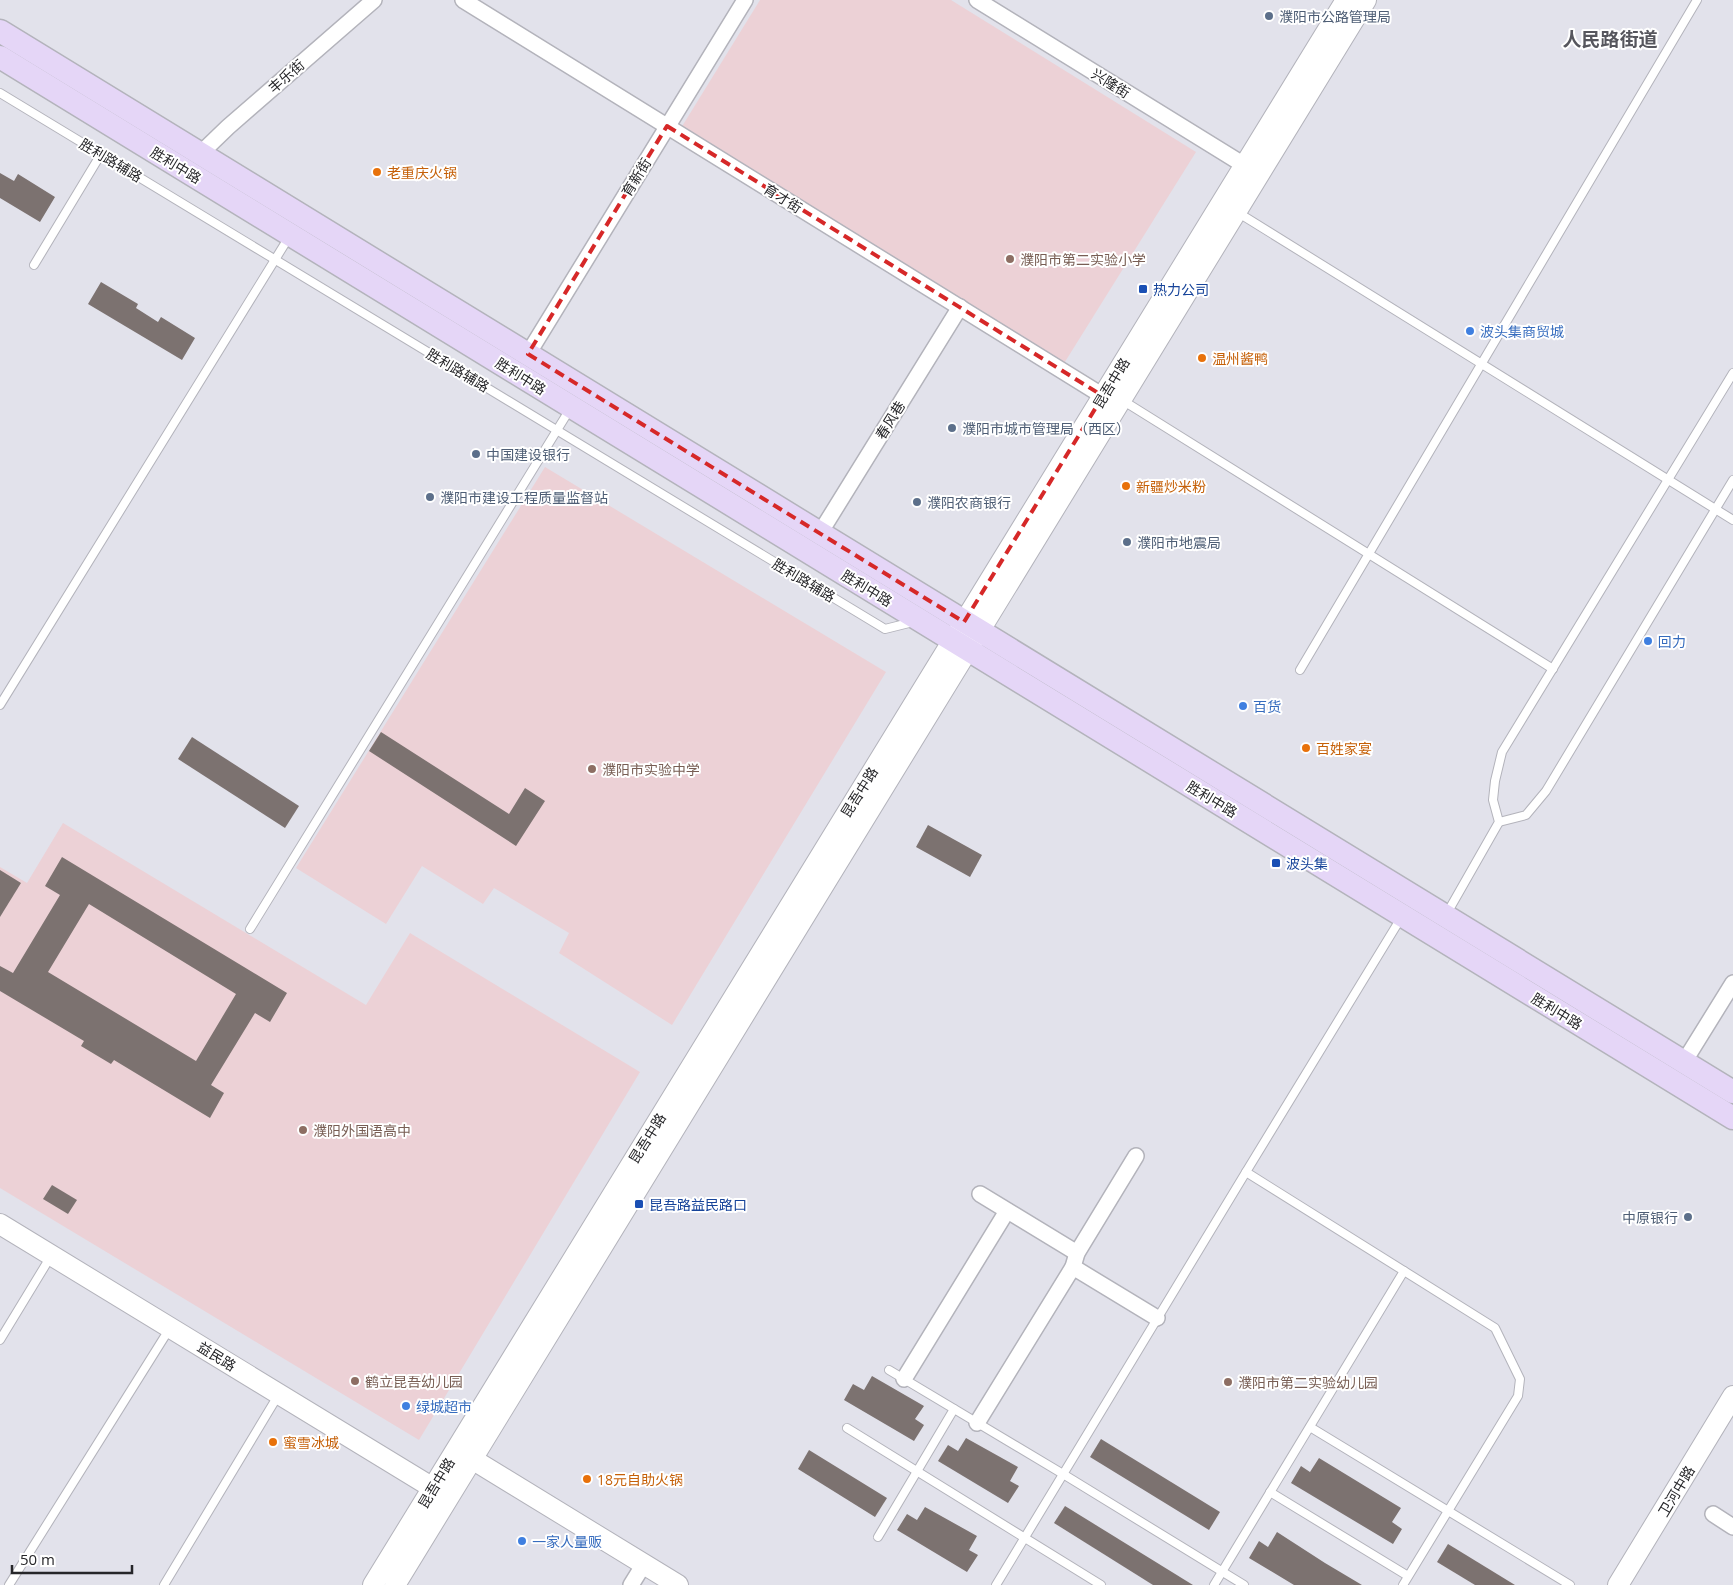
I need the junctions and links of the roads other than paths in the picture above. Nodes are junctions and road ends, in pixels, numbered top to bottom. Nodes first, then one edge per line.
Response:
1 (374, 0) edge
2 (463, 0) edge
3 (745, 0) edge
4 (977, 0) edge
5 (1346, 0) edge
6 (1366, 0) edge
7 (1697, 0) edge
8 (0, 32) edge
9 (0, 57) edge
10 (0, 93) edge
11 (667, 126) junction
12 (101, 154) junction
13 (200, 154) junction
14 (1244, 166) junction
15 (1237, 212) junction
16 (290, 235) junction
17 (275, 259) junction
18 (34, 265) dead end
19 (960, 307) junction
20 (528, 354) junction
21 (1481, 364) junction
22 (1733, 373) edge
23 (1112, 398) junction
24 (572, 407) junction
25 (557, 430) junction
26 (1668, 479) junction
27 (1733, 480) edge
28 (1716, 509) junction
29 (1733, 520) edge
30 (820, 533) junction
31 (1369, 554) junction
32 (920, 620) junction
33 (966, 636) junction
34 (1553, 669) junction
35 (1300, 670) dead end
36 (0, 705) edge
37 (1499, 822) junction
38 (1402, 916) junction
39 (1445, 916) junction
40 (250, 929) dead end
41 (1733, 983) edge
42 (1684, 1062) junction
43 (1733, 1092) edge
44 (1733, 1118) edge
45 (1136, 1156) dead end
46 (1246, 1172) junction
47 (980, 1194) dead end
48 (1007, 1211) junction
49 (0, 1224) edge
50 (52, 1256) junction
51 (1075, 1260) junction
52 (1404, 1271) junction
53 (1157, 1318) junction
54 (170, 1327) junction
55 (0, 1340) edge
56 (889, 1370) dead end
57 (904, 1379) junction
58 (279, 1394) junction
59 (1733, 1396) edge
60 (954, 1409) junction
61 (977, 1423) junction
62 (1310, 1427) junction
63 (847, 1428) dead end
64 (472, 1459) junction
65 (918, 1472) junction
66 (1064, 1474) junction
67 (433, 1488) junction
68 (1270, 1492) junction
69 (1448, 1511) junction
70 (1713, 1514) dead end
71 (1733, 1527) edge
72 (878, 1537) dead end
73 (1025, 1538) junction
74 (644, 1564) junction
75 (1222, 1571) junction
76 (1408, 1576) junction
77 (9, 1585) edge
78 (164, 1585) edge
79 (373, 1585) edge
80 (395, 1585) edge
81 (631, 1585) edge
82 (678, 1585) edge
83 (996, 1585) edge
84 (1101, 1585) edge
85 (1214, 1585) edge
86 (1244, 1585) edge
87 (1403, 1585) edge
88 (1570, 1585) edge
89 (1618, 1585) edge

1 - 13 street, 丰乐街
2 - 11 street, 育才街
3 - 11 street, 育新街
4 - 14 street, 兴隆街
5 - 14 street, 昆吾中路
6 - 15 street, 昆吾中路
7 - 21 lane
8 - 13 main road, 胜利中路
9 - 16 main road, 胜利中路
10 - 12 lane, 胜利路辅路
11 - 19 street, 育才街
11 - 20 street, 育新街
12 - 17 lane, 胜利路辅路
12 - 18 lane
13 - 20 main road, 胜利中路
14 - 23 street, 昆吾中路
15 - 21 lane
15 - 23 street, 昆吾中路
16 - 17 lane
16 - 24 main road, 胜利中路
17 - 25 lane, 胜利路辅路
17 - 36 lane
19 - 23 street, 育才街
19 - 30 street, 春风巷
20 - 30 main road, 胜利中路
21 - 26 lane
21 - 31 lane
22 - 26 lane
23 - 31 lane
23 - 33 street, 昆吾中路
24 - 25 lane
24 - 32 main road, 胜利中路
25 - 32 lane, 胜利路辅路
25 - 40 lane
26 - 28 lane
26 - 34 lane
27 - 28 lane
28 - 29 lane
28 - 37 lane
30 - 33 main road, 胜利中路
31 - 34 lane
31 - 35 lane
32 - 33 main road, 胜利中路
33 - 38 main road, 胜利中路
33 - 39 main road, 胜利中路
33 - 64 street, 昆吾中路
33 - 67 street, 昆吾中路
34 - 37 lane
37 - 39 lane
38 - 44 main road, 胜利中路
38 - 46 lane
39 - 42 main road, 胜利中路
41 - 42 street
42 - 43 main road, 胜利中路
45 - 51 street
46 - 52 lane
46 - 53 lane
47 - 48 street
48 - 51 street
48 - 57 street
49 - 50 street, 益民路
50 - 54 street, 益民路
50 - 55 lane
51 - 53 street
51 - 61 street
52 - 62 lane
52 - 69 lane
53 - 66 lane
54 - 58 street, 益民路
54 - 77 lane
56 - 57 lane
57 - 60 lane
58 - 67 street, 益民路
58 - 78 lane
59 - 89 street, 卫河中路
60 - 61 lane
60 - 65 lane
61 - 66 lane
62 - 68 lane
62 - 69 lane
63 - 65 lane
64 - 74 street
64 - 80 street, 昆吾中路
65 - 72 lane
65 - 73 lane
66 - 73 lane
66 - 75 lane
67 - 79 street, 昆吾中路
68 - 75 lane
68 - 76 lane
69 - 76 lane
69 - 88 lane
70 - 71 street
73 - 83 lane
73 - 84 lane
74 - 81 street
74 - 82 street
75 - 85 lane
75 - 86 lane
76 - 87 lane

